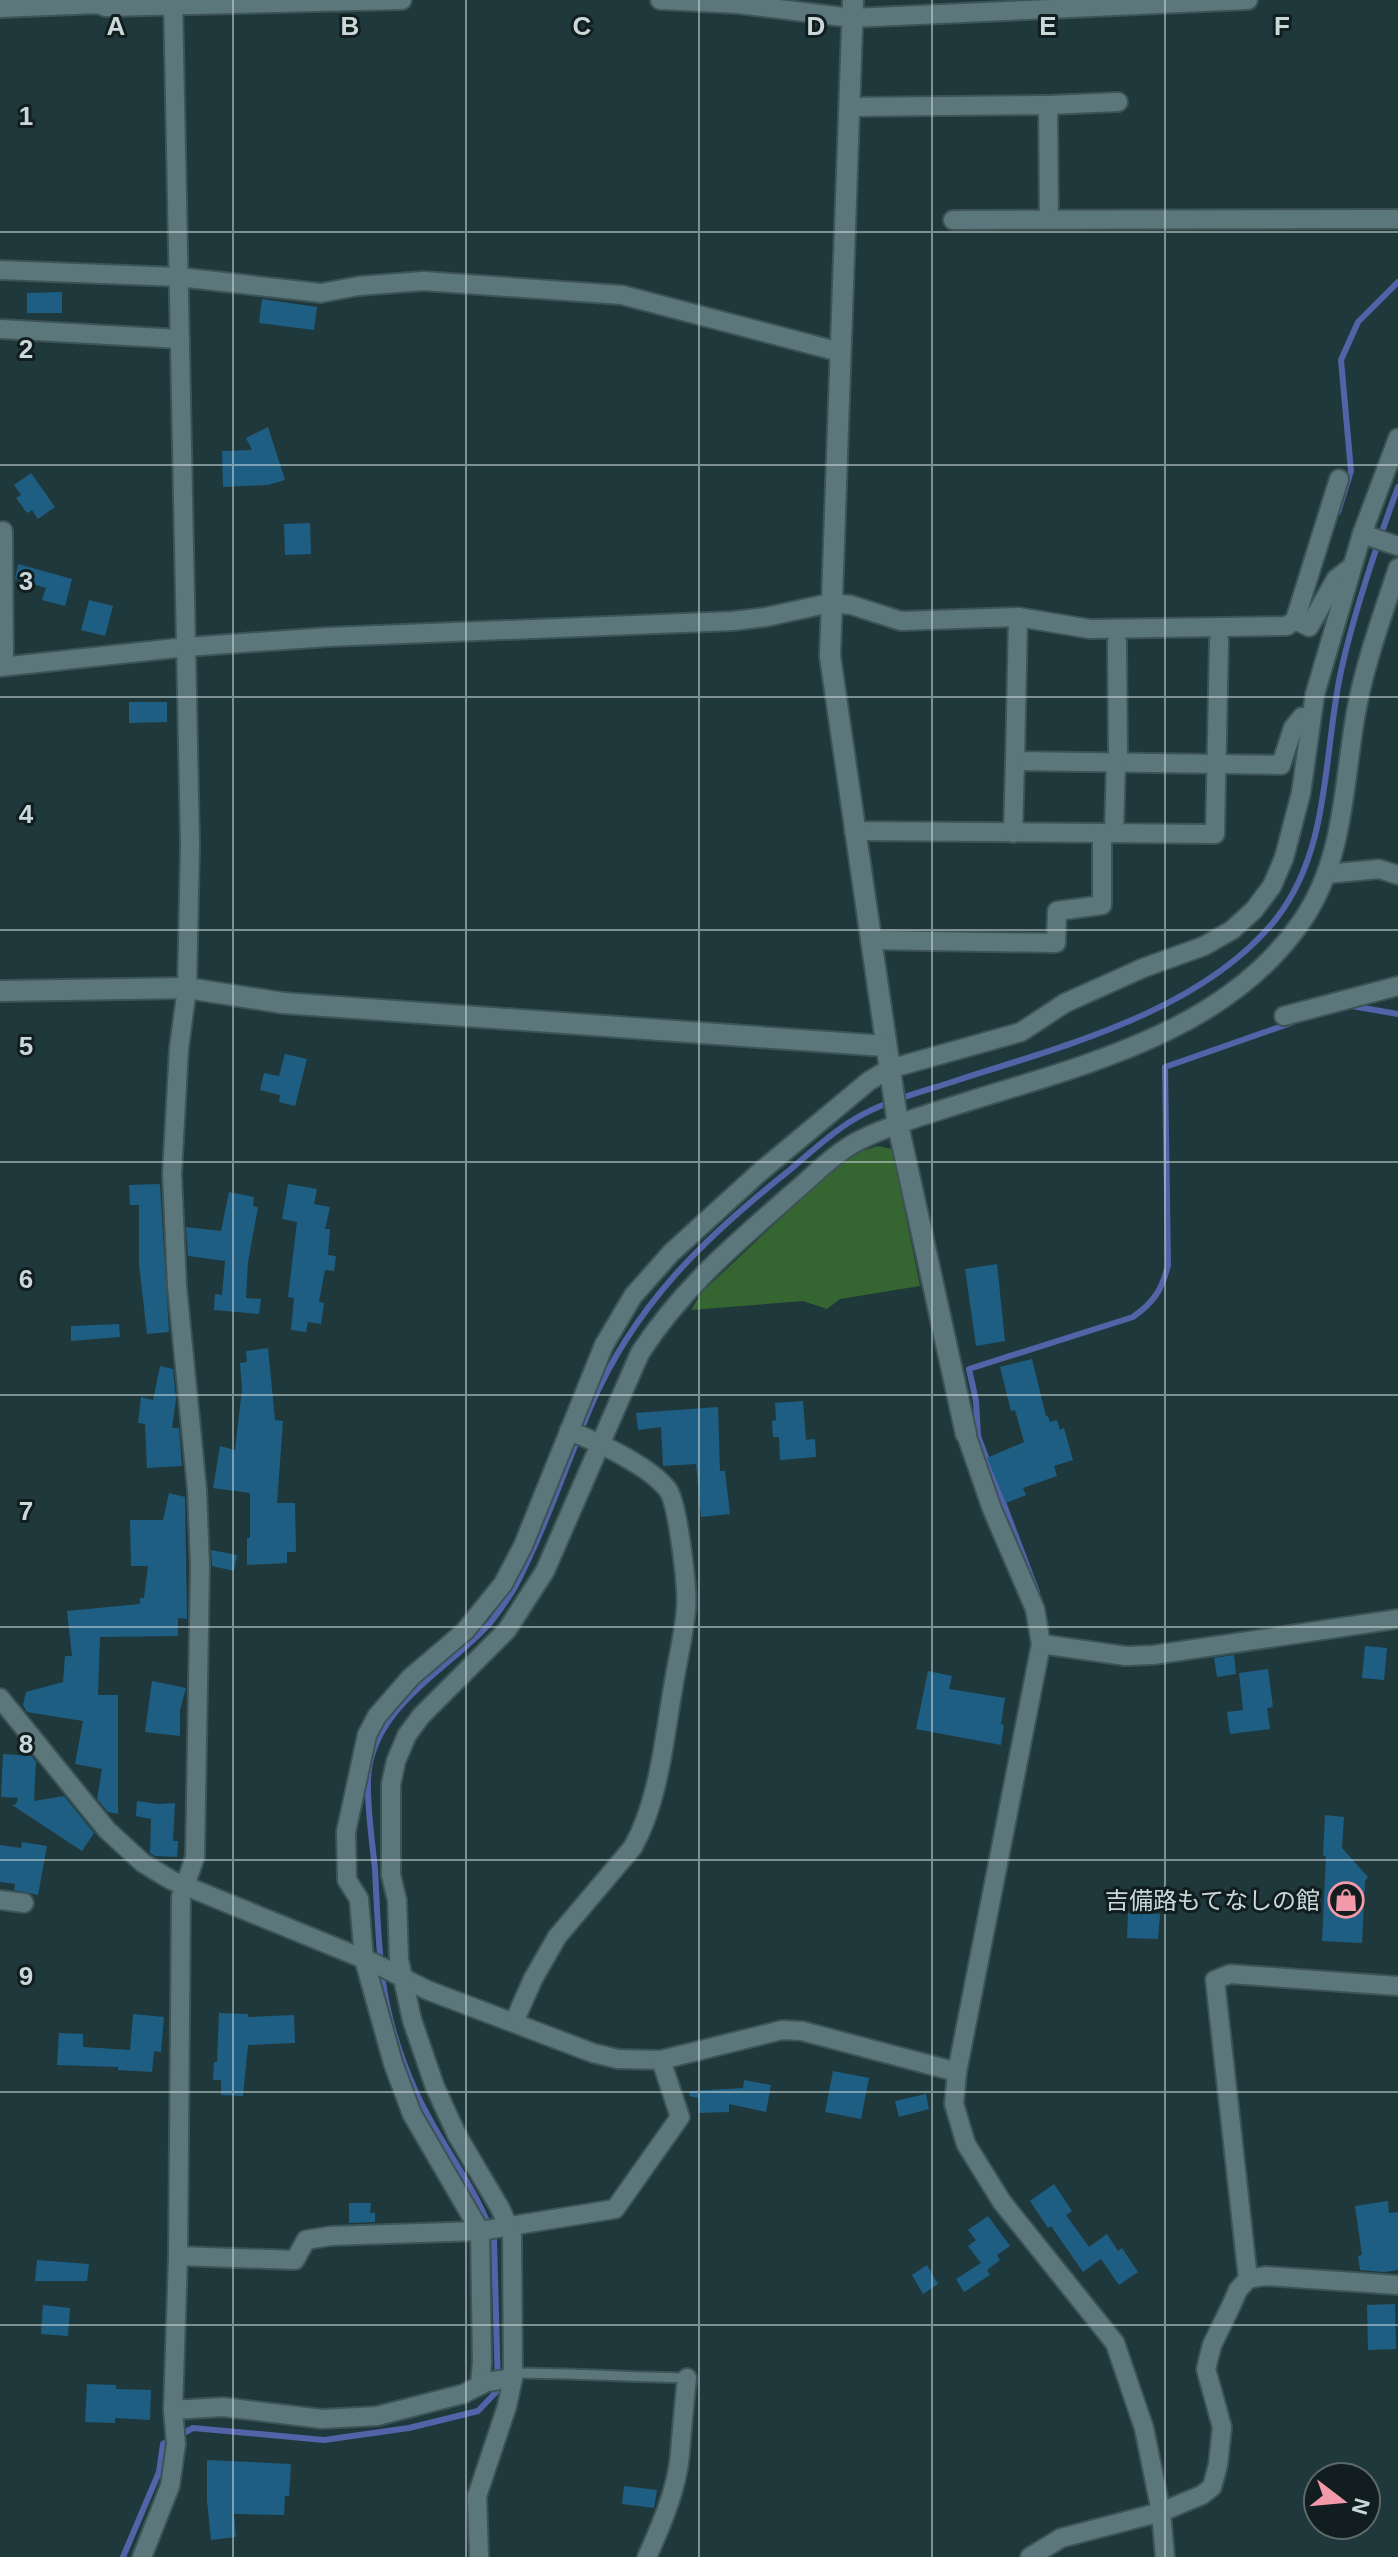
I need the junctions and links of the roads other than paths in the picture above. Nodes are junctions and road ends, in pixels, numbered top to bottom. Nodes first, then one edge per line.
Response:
1 (402, 0) edge
2 (660, 0) edge
3 (1248, 0) edge
4 (173, 3) edge
5 (0, 8) edge
6 (852, 9) edge
7 (1118, 102) dead end
8 (1048, 105) junction
9 (849, 107) junction
10 (1049, 219) junction
11 (1398, 219) edge
12 (953, 220) dead end
13 (0, 270) edge
14 (179, 277) junction
15 (0, 329) edge
16 (180, 339) junction
17 (840, 352) junction
18 (1398, 438) edge
19 (1339, 479) dead end
20 (3, 531) dead end
21 (1366, 535) junction
22 (1395, 545) edge
23 (1353, 565) junction
24 (1398, 568) edge
25 (830, 603) junction
26 (1018, 622) junction
27 (1299, 622) junction
28 (1219, 640) dead end
29 (1117, 642) dead end
30 (186, 647) junction
31 (2, 666) edge
32 (1311, 717) junction
33 (1015, 761) junction
34 (1117, 762) junction
35 (1217, 765) junction
36 (854, 831) junction
37 (1013, 833) junction
38 (1108, 834) junction
39 (1326, 874) junction
40 (1398, 875) edge
41 (870, 940) junction
42 (1398, 986) edge
43 (187, 988) junction
44 (0, 991) edge
45 (1284, 1016) dead end
46 (885, 1046) junction
47 (890, 1076) junction
48 (897, 1118) junction
49 (966, 1434) joint
50 (583, 1436) junction
51 (1398, 1619) edge
52 (1041, 1644) junction
53 (0, 1698) edge
54 (185, 1886) junction
55 (0, 1900) edge
56 (24, 1903) dead end
57 (369, 1961) junction
58 (397, 1975) junction
59 (1398, 1986) edge
60 (514, 2022) junction
61 (661, 2060) junction
62 (957, 2072) junction
63 (494, 2228) junction
64 (178, 2256) junction
65 (1248, 2279) junction
66 (1398, 2285) edge
67 (687, 2378) joint
68 (499, 2380) junction
69 (174, 2427) junction
70 (1161, 2512) junction
71 (142, 2557) edge
72 (479, 2557) edge
73 (647, 2557) edge
74 (1030, 2557) edge
75 (1165, 2557) edge

1 - 4 street
2 - 6 street
3 - 6 street
4 - 5 street
4 - 14 street
6 - 9 street
7 - 8 street
8 - 9 street
8 - 10 street
9 - 17 street
10 - 11 street
10 - 12 street
13 - 14 street
14 - 16 street
14 - 17 street
15 - 16 street
16 - 30 street
17 - 25 street
18 - 21 street
19 - 27 street
20 - 31 street
21 - 22 street
21 - 23 street
23 - 27 street
23 - 32 street
24 - 39 street
25 - 26 street
25 - 30 street
25 - 36 street
26 - 27 street
26 - 33 street
28 - 35 street
29 - 34 street
30 - 31 street
30 - 43 street
32 - 35 street
32 - 47 street
33 - 34 street
33 - 37 street
34 - 35 street
34 - 38 street
35 - 38 street
36 - 37 street
36 - 41 street
37 - 38 street
38 - 41 street
39 - 40 street
39 - 48 street
41 - 46 street
42 - 45 street
43 - 44 street
43 - 46 street
43 - 54 street
46 - 47 street
47 - 48 street
47 - 50 street
48 - 49 street
48 - 50 street
49 - 52 street
50 - 57 street
50 - 58 street
50 - 60 street
51 - 52 street
52 - 62 street
53 - 54 street
54 - 57 street
54 - 64 street
55 - 56 street
57 - 58 street
57 - 63 street
58 - 60 street
58 - 63 street
59 - 65 street
60 - 61 street
61 - 62 street
61 - 63 street
62 - 70 street
63 - 64 street
63 - 68 street
63 - 68 street
64 - 69 street
65 - 66 street
65 - 70 street
67 - 68 lane
67 - 73 street
68 - 69 street
68 - 72 street
69 - 71 street
70 - 74 street
70 - 75 street

